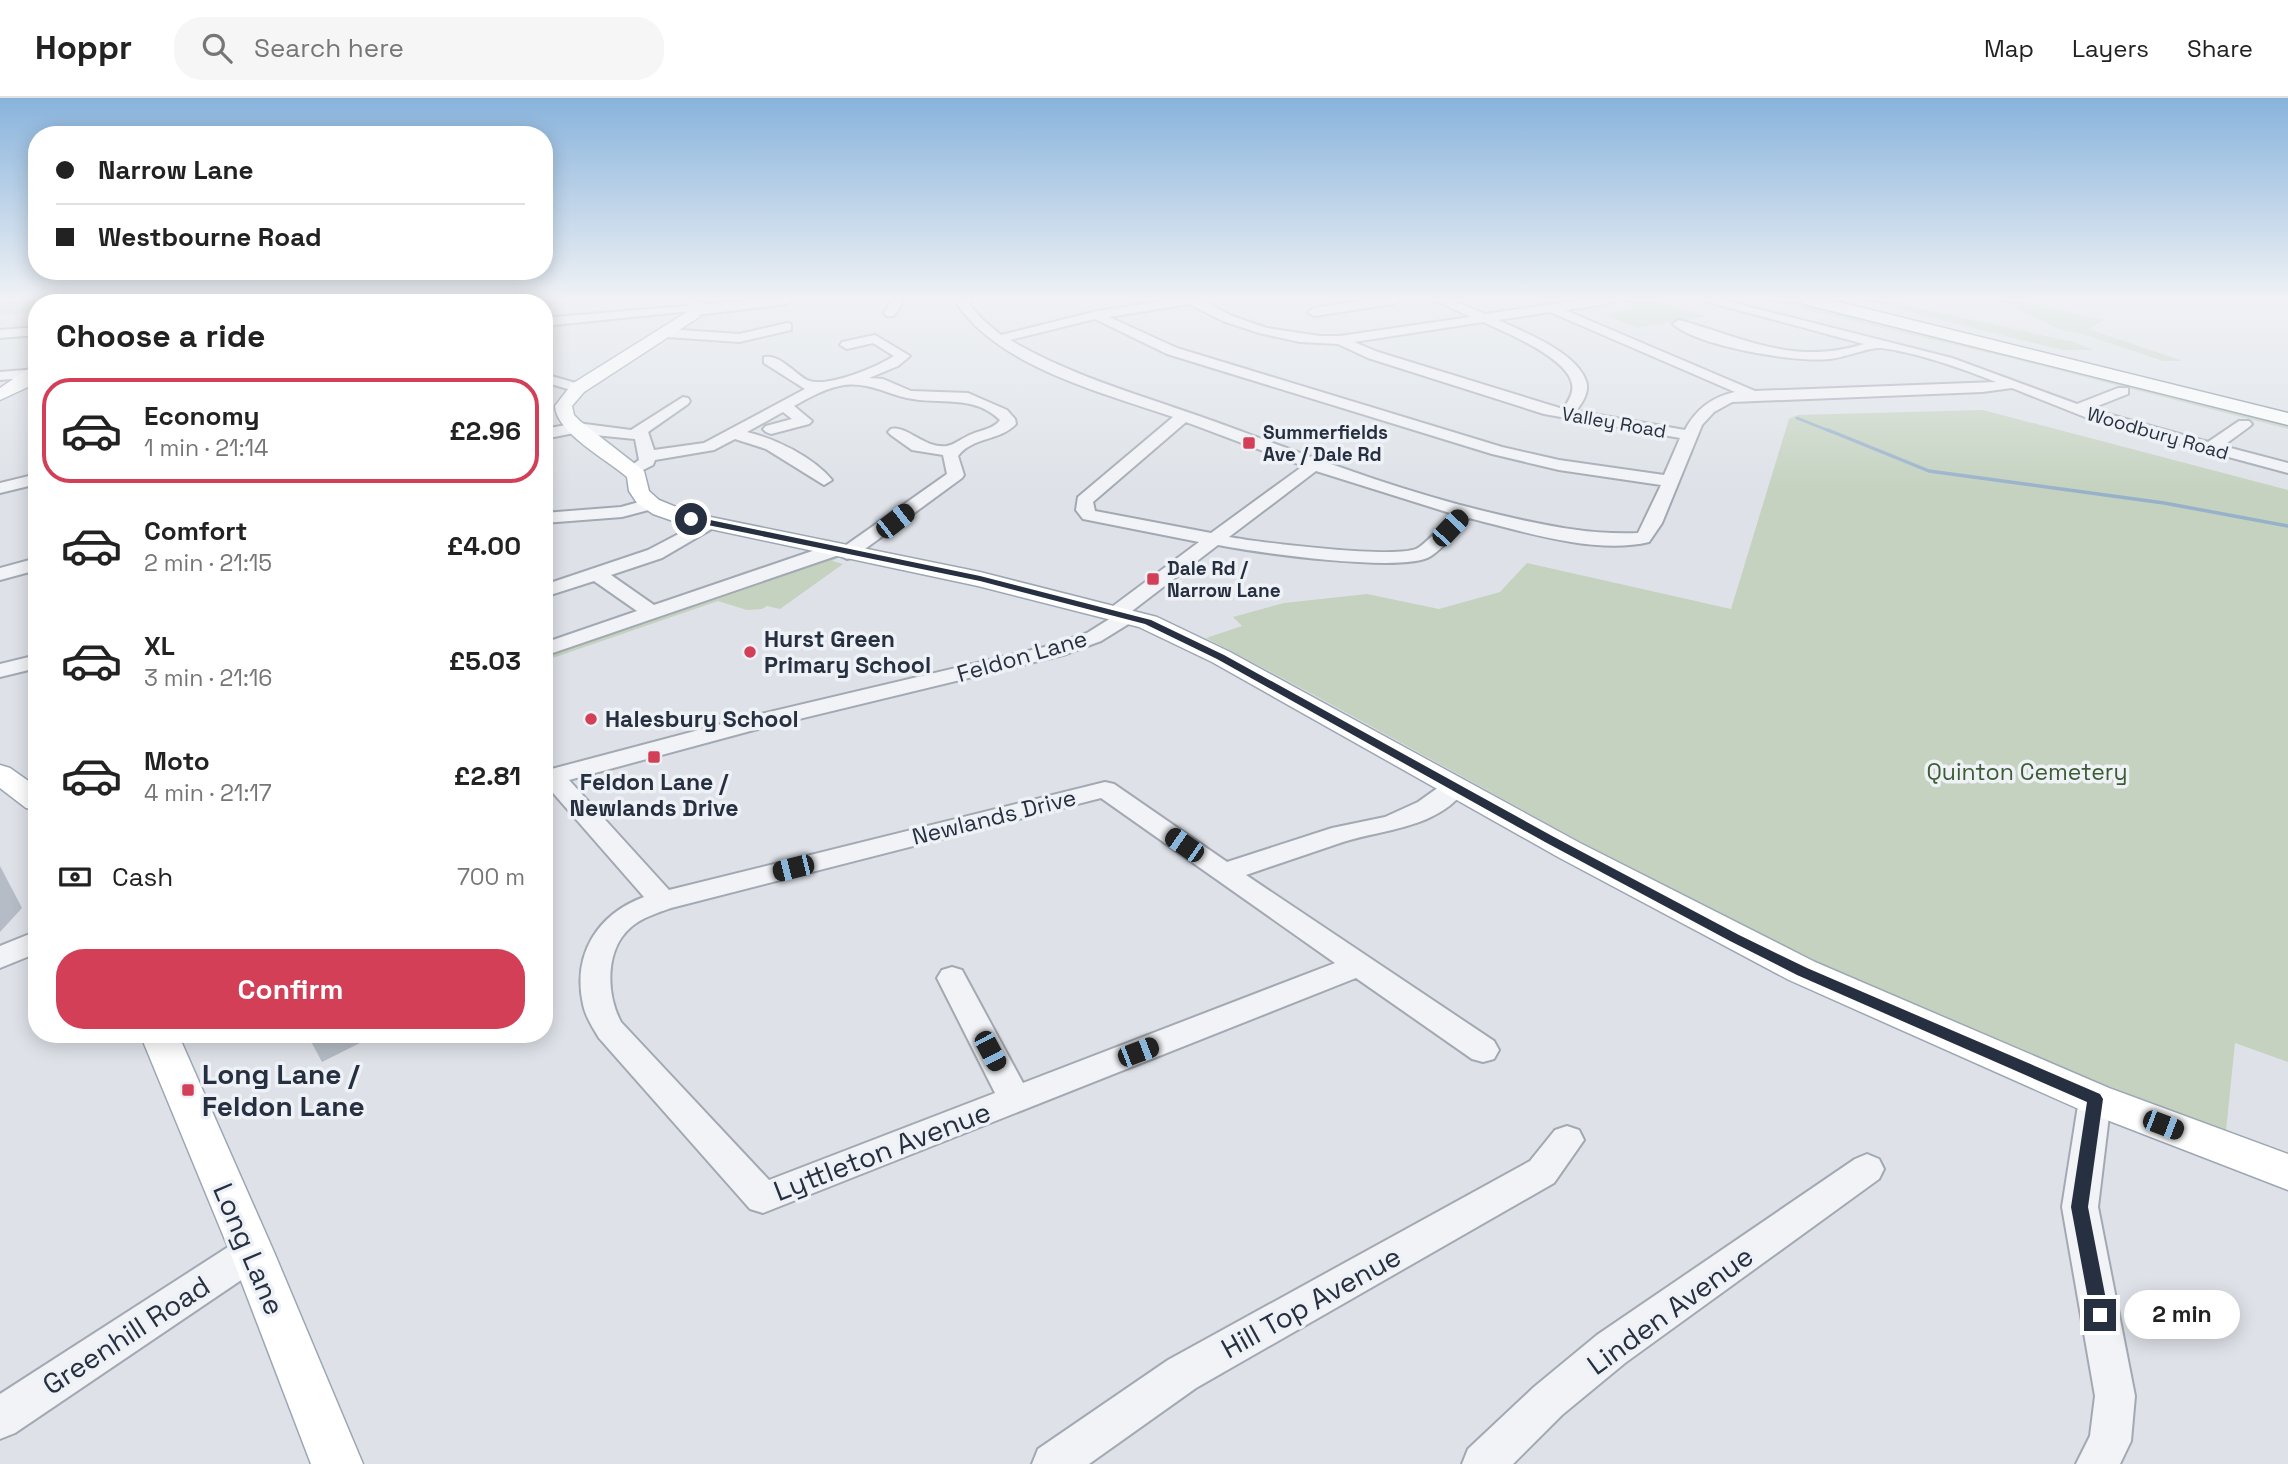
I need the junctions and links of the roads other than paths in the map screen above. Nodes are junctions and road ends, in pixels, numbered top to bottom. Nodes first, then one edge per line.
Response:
1 (618, 364) edge
2 (774, 364) edge
3 (892, 364) edge
4 (1047, 364) edge
5 (1214, 364) edge
6 (1401, 364) edge
7 (1569, 364) edge
8 (1679, 364) edge
9 (1955, 364) edge
10 (2066, 364) edge
11 (2095, 364) edge
12 (28, 373) edge
13 (600, 375) junction
14 (0, 376) edge
15 (28, 377) edge
16 (859, 380) junction
17 (2012, 384) junction
18 (559, 385) edge
19 (817, 388) junction
20 (2124, 394) dead end
21 (0, 395) edge
22 (1752, 395) junction
23 (682, 401) dead end
24 (786, 407) junction
25 (2075, 410) junction
26 (2288, 411) edge
27 (1566, 415) junction
28 (1183, 416) junction
29 (2288, 419) edge
30 (2247, 426) dead end
31 (578, 429) junction
32 (771, 429) dead end
33 (553, 433) edge
34 (636, 433) junction
35 (735, 434) junction
36 (1690, 435) junction
37 (877, 436) dead end
38 (2210, 448) junction
39 (951, 451) junction
40 (640, 463) junction
41 (1315, 464) junction
42 (2288, 468) edge
43 (824, 480) dead end
44 (28, 481) edge
45 (1670, 481) junction
46 (0, 488) edge
47 (650, 504) junction
48 (1465, 512) junction
49 (553, 517) edge
50 (709, 523) junction
51 (1216, 540) junction
52 (841, 552) junction
53 (28, 566) edge
54 (596, 573) junction
55 (0, 574) edge
56 (553, 588) edge
57 (652, 612) junction
58 (1122, 614) junction
59 (553, 646) edge
60 (28, 663) edge
61 (0, 671) edge
62 (0, 774) edge
63 (553, 776) edge
64 (553, 782) edge
65 (1455, 787) junction
66 (28, 794) edge
67 (1224, 873) junction
68 (663, 901) junction
69 (28, 945) edge
70 (0, 958) edge
71 (1360, 965) junction
72 (952, 978) dead end
73 (163, 1043) edge
74 (1483, 1050) dead end
75 (2095, 1099) junction
76 (1015, 1100) junction
77 (1566, 1140) dead end
78 (1867, 1169) dead end
79 (2288, 1172) edge
80 (252, 1252) junction
81 (0, 1418) edge
82 (337, 1464) edge
83 (1053, 1464) edge
84 (1483, 1464) edge
85 (2097, 1464) edge

1 - 13 main road
2 - 19 street
3 - 16 street
4 - 28 street
5 - 45 street
6 - 27 street, Valley Road
7 - 27 street
8 - 22 street
9 - 17 street, Woodbury Road
10 - 29 highway
11 - 26 highway
12 - 14 street
13 - 18 main road
13 - 18 main road
15 - 21 main road
16 - 19 street
16 - 39 street
17 - 22 street
17 - 25 street, Woodbury Road
18 - 31 main road
19 - 24 street
20 - 25 street
22 - 36 street
23 - 34 street
24 - 32 street
24 - 35 street
25 - 38 street, Woodbury Road
27 - 36 street, Valley Road
28 - 41 street
28 - 51 street
30 - 38 street
31 - 33 street
31 - 34 street
31 - 40 main road
34 - 40 street
35 - 40 street
35 - 43 street
36 - 45 street
37 - 39 street
38 - 42 street, Woodbury Road
39 - 52 street
40 - 47 main road
41 - 48 street
41 - 51 street, Feldon Lane
44 - 46 street
45 - 48 street
47 - 49 street
47 - 50 main road
48 - 51 street
50 - 52 main road
50 - 54 street
51 - 58 street, Feldon Lane
52 - 57 street
52 - 58 main road
53 - 55 street
54 - 56 street
54 - 57 street
57 - 59 street
58 - 63 street, Feldon Lane
58 - 65 main road
60 - 61 street
62 - 66 main road
64 - 68 street
65 - 67 street
65 - 75 main road
67 - 68 street, Newlands Drive
67 - 71 street
68 - 76 street, Lyttleton Avenue
69 - 70 street
71 - 74 street
71 - 76 street, Lyttleton Avenue
72 - 76 street, Lyttleton Avenue
73 - 80 main road, Long Lane
75 - 79 main road
75 - 85 street
77 - 83 street, Hill Top Avenue
78 - 84 street, Linden Avenue
80 - 81 street, Greenhill Road
80 - 82 main road, Long Lane

